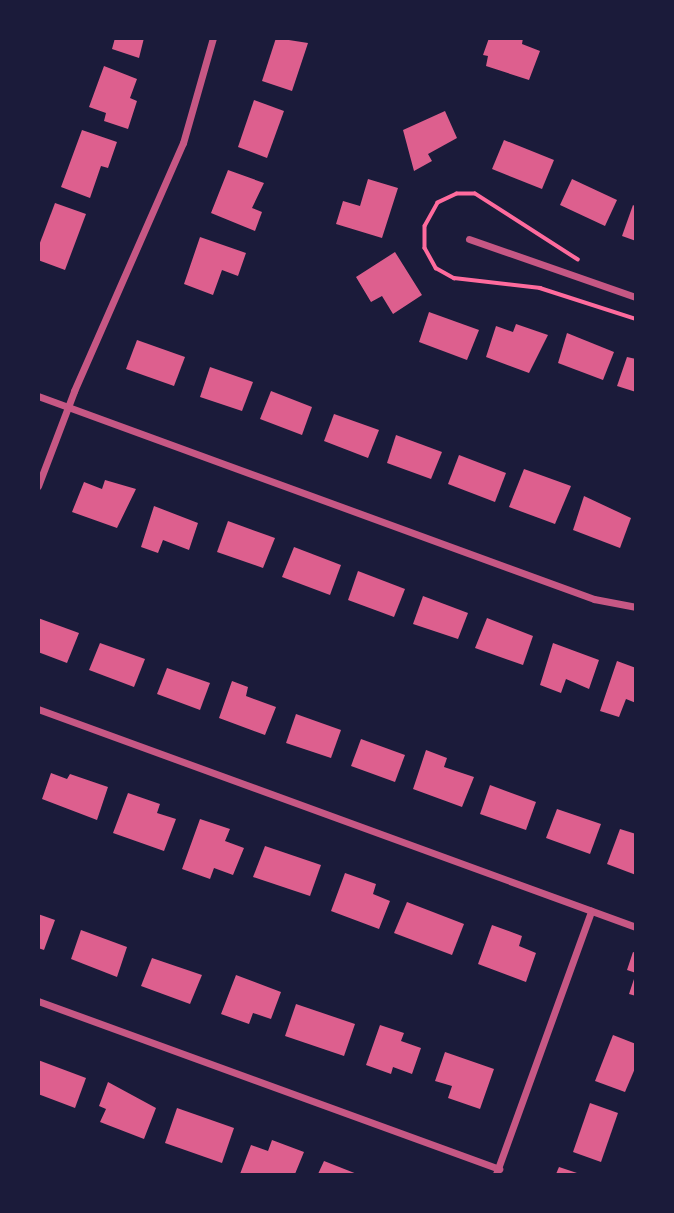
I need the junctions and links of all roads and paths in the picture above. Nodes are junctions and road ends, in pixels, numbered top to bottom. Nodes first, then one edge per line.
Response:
1 (213, 38) edge
2 (469, 239) dead end
3 (635, 297) edge
4 (38, 396) edge
5 (67, 407) junction
6 (38, 486) edge
7 (635, 607) edge
8 (38, 709) edge
9 (591, 911) junction
10 (635, 927) edge
11 (38, 1001) edge
12 (498, 1172) edge

1 - 5 street
2 - 3 street
4 - 5 street
5 - 6 street
5 - 7 street
8 - 9 street
9 - 10 street
9 - 12 street
11 - 12 street

